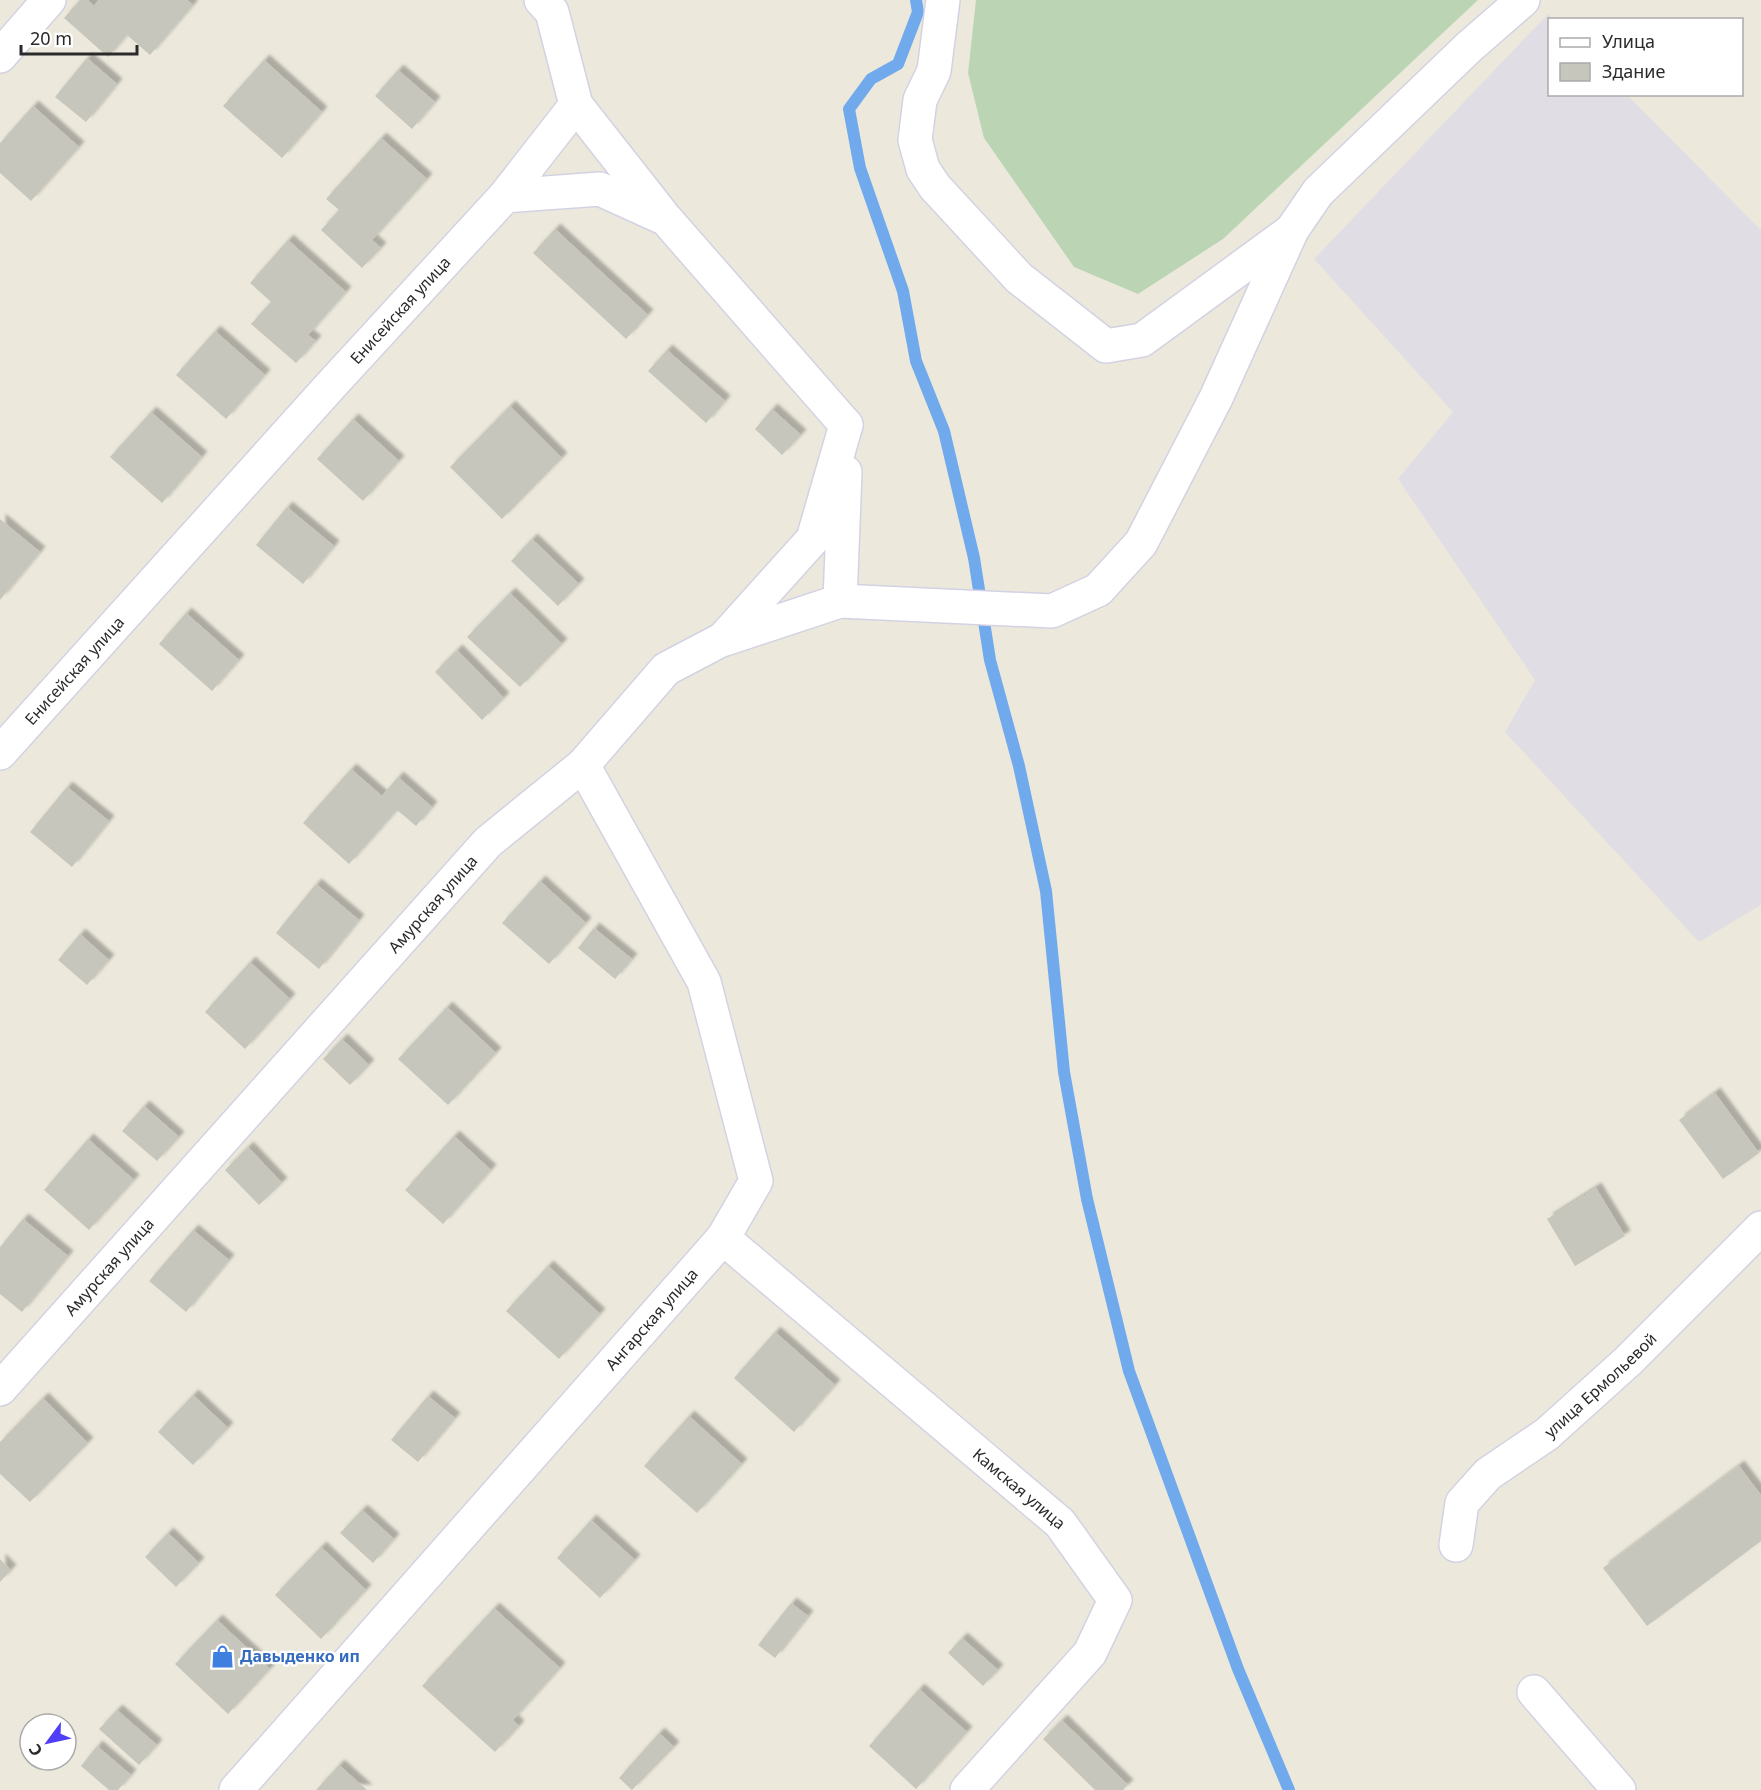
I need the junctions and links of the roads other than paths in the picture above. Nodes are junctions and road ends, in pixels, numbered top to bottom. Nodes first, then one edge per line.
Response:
1 (49, 0) edge
2 (541, 0) edge
3 (943, 0) edge
4 (1523, 0) edge
5 (0, 56) edge
6 (576, 105) junction
7 (506, 196) junction
8 (666, 219) junction
9 (1292, 230) junction
10 (846, 425) junction
11 (840, 601) junction
12 (723, 639) junction
13 (0, 753) edge
14 (583, 765) junction
15 (1761, 1228) edge
16 (723, 1238) junction
17 (0, 1389) edge
18 (1456, 1545) dead end
19 (1534, 1692) dead end
20 (236, 1790) edge
21 (968, 1790) edge
22 (1619, 1790) edge

1 - 5 street
2 - 6 street
3 - 9 street
4 - 9 street
6 - 7 street, Енисейская улица
6 - 8 street
7 - 8 street
7 - 13 street, Енисейская улица
8 - 10 street
9 - 11 street
10 - 11 street
10 - 12 street, Амурская улица
11 - 12 street
12 - 14 street, Амурская улица
14 - 16 street, Ангарская улица
14 - 17 street, Амурская улица
15 - 18 street, улица Ермольевой
16 - 20 street, Ангарская улица
16 - 21 street, Камская улица
19 - 22 street

